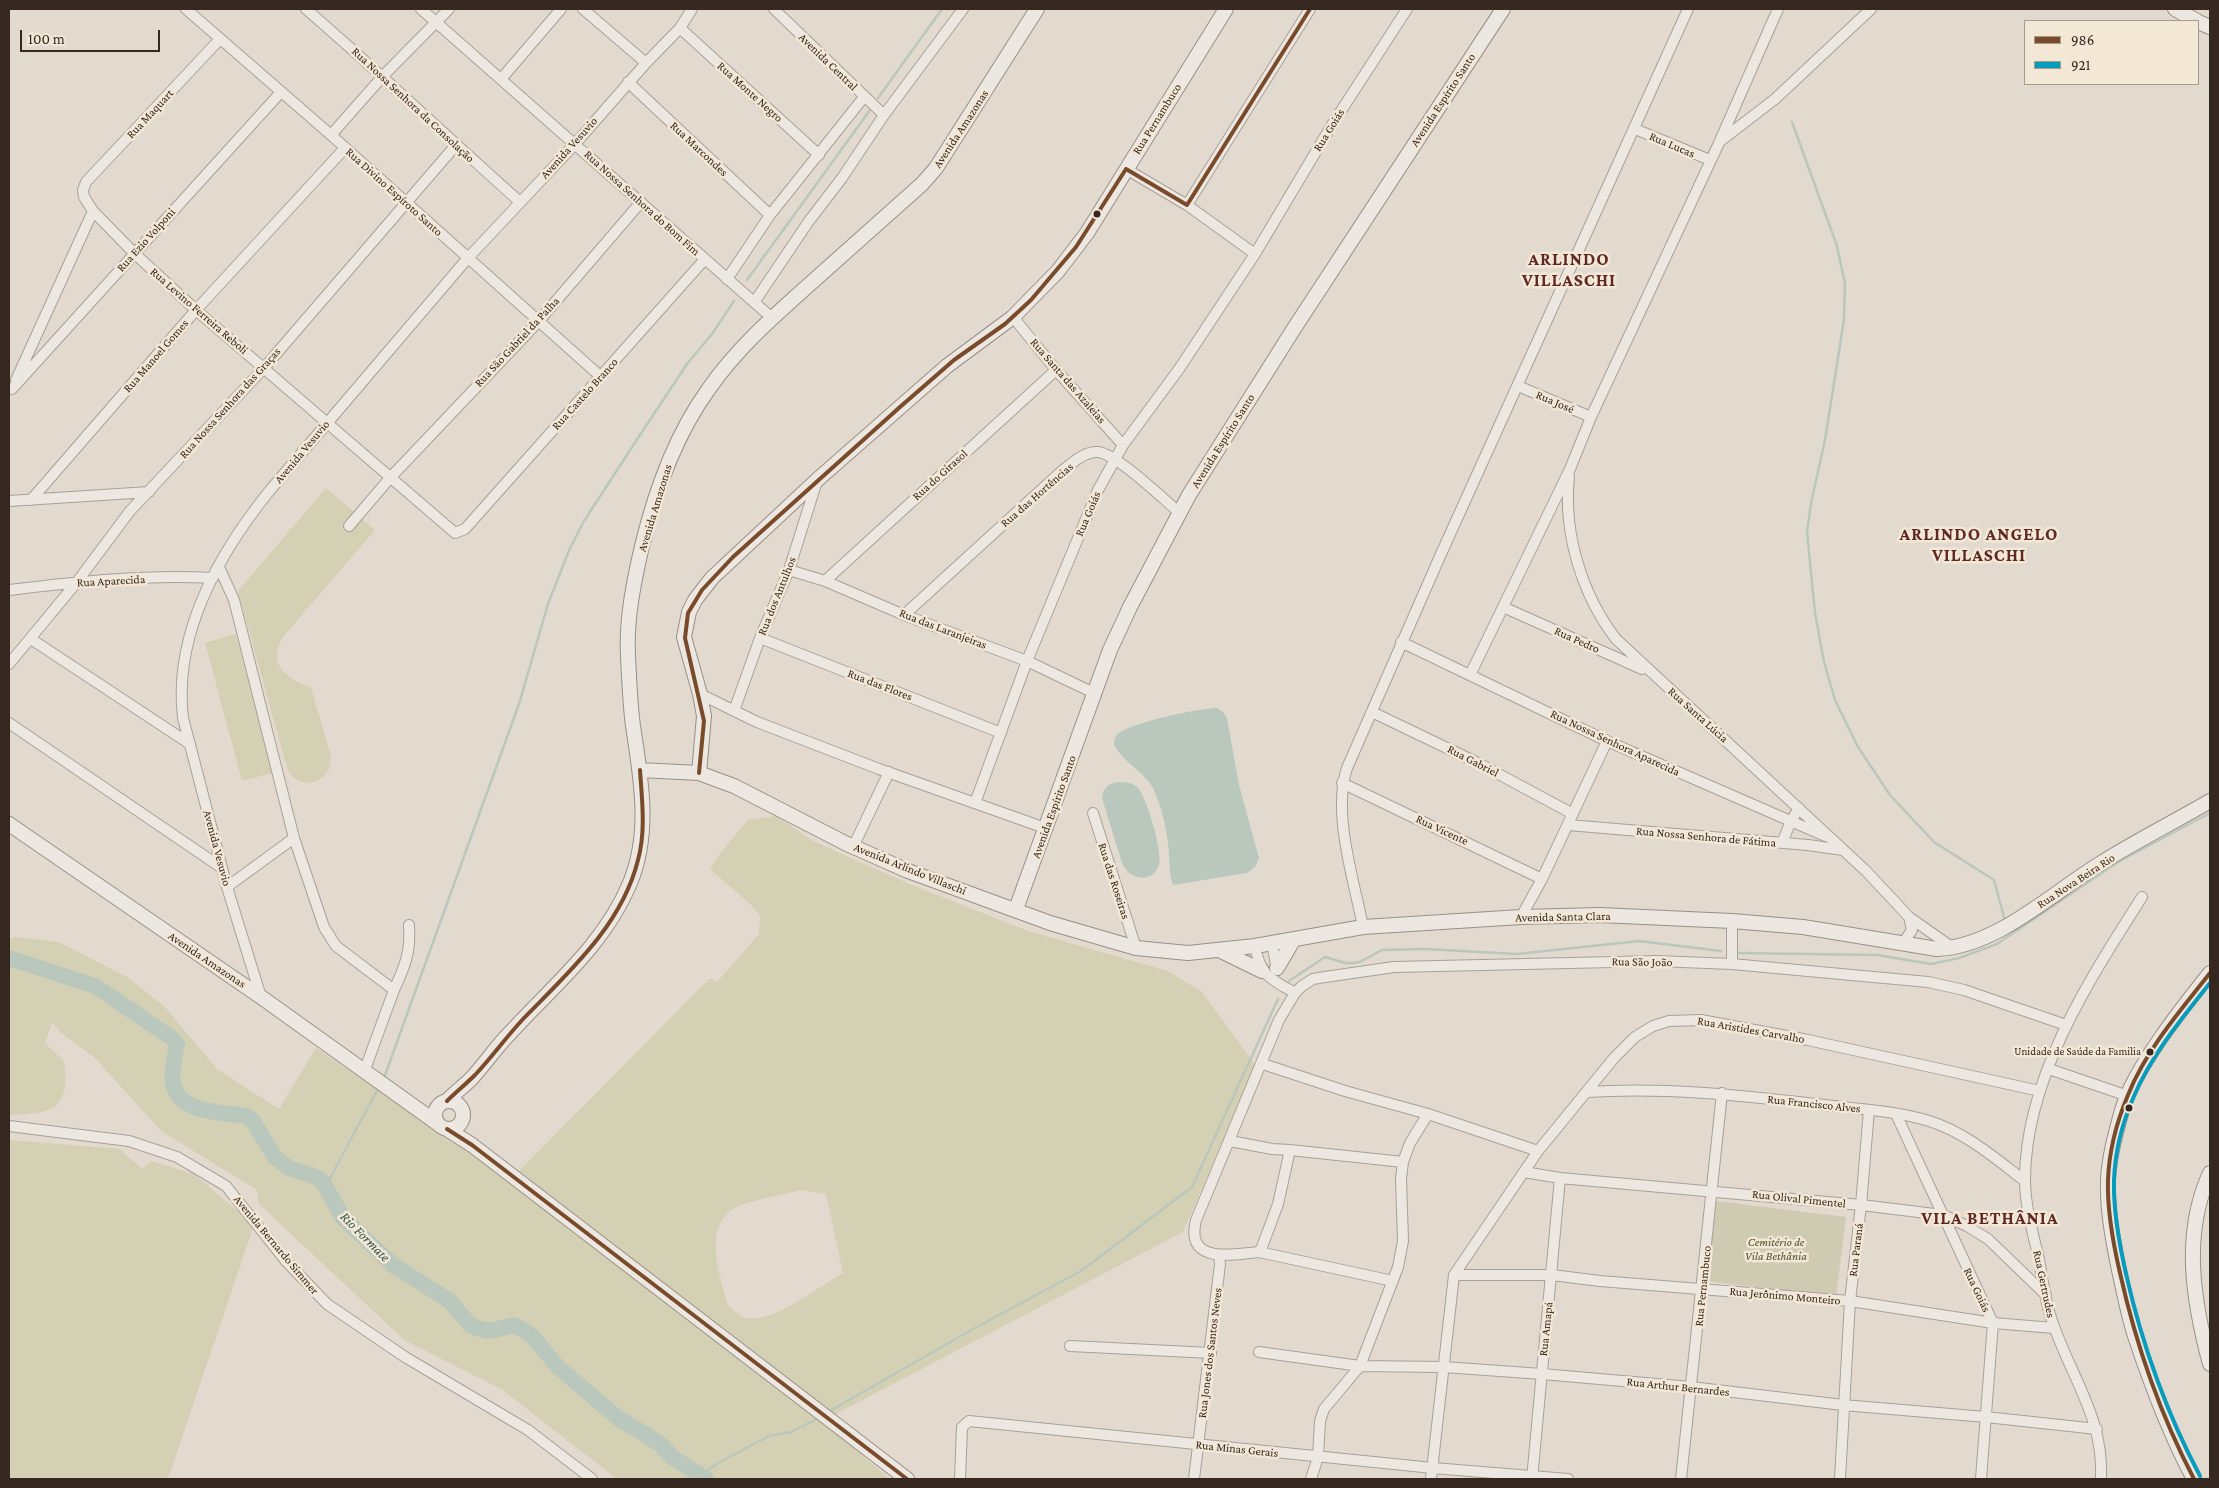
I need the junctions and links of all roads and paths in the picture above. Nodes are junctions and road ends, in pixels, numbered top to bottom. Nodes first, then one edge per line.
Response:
1 (186, 9) edge
2 (306, 9) edge
3 (422, 9) edge
4 (449, 9) edge
5 (561, 9) edge
6 (583, 9) edge
7 (774, 9) edge
8 (963, 9) edge
9 (1037, 9) edge
10 (1226, 9) edge
11 (1310, 9) edge
12 (1406, 9) edge
13 (1503, 9) edge
14 (1688, 9) edge
15 (1778, 9) edge
16 (1867, 9) edge
17 (1871, 9) edge
18 (2176, 9) edge
19 (688, 12) edge
20 (1862, 19) junction
21 (2195, 20) edge
22 (436, 22) junction
23 (680, 28) junction
24 (220, 39) junction
25 (646, 62) junction
26 (383, 76) junction
27 (502, 78) junction
28 (628, 82) junction
29 (281, 92) junction
30 (864, 97) junction
31 (884, 115) junction
32 (1635, 129) junction
33 (331, 135) junction
34 (1718, 143) junction
35 (575, 144) junction
36 (456, 145) junction
37 (345, 148) junction
38 (819, 155) junction
39 (1710, 160) junction
40 (1126, 169) junction
41 (83, 190) joint
42 (406, 202) junction
43 (520, 202) junction
44 (641, 202) junction
45 (1187, 205) junction
46 (93, 211) junction
47 (770, 215) junction
48 (134, 253) junction
49 (1255, 254) junction
50 (468, 259) junction
51 (705, 259) junction
52 (727, 279) junction
53 (755, 301) junction
54 (196, 310) junction
55 (1013, 317) junction
56 (772, 318) junction
57 (538, 322) junction
58 (264, 368) junction
59 (1056, 370) junction
60 (600, 376) junction
61 (1518, 386) junction
62 (10, 392) edge
63 (1592, 417) junction
64 (327, 423) junction
65 (1124, 445) junction
66 (1116, 459) junction
67 (1570, 469) junction
68 (390, 478) junction
69 (817, 480) junction
70 (149, 492) junction
71 (32, 500) junction
72 (9, 501) edge
73 (1180, 513) junction
74 (349, 526) dead end
75 (465, 529) joint
76 (219, 567) junction
77 (789, 570) junction
78 (213, 578) junction
79 (825, 581) junction
80 (77, 582) junction
81 (9, 590) edge
82 (1503, 606) junction
83 (904, 615) junction
84 (31, 638) junction
85 (760, 638) junction
86 (1401, 642) junction
87 (1027, 661) junction
88 (9, 664) edge
89 (1652, 674) junction
90 (1470, 675) junction
91 (1094, 693) junction
92 (700, 694) junction
93 (734, 711) junction
94 (1372, 712) junction
95 (9, 723) edge
96 (1001, 733) junction
97 (1608, 741) junction
98 (190, 744) junction
99 (640, 770) junction
100 (889, 772) junction
101 (699, 773) junction
102 (1342, 783) junction
103 (2210, 801) edge
104 (975, 803) junction
105 (1800, 808) junction
106 (1093, 813) dead end
107 (1573, 814) junction
108 (1791, 821) junction
109 (9, 824) edge
110 (1568, 825) junction
111 (1045, 828) junction
112 (294, 838) junction
113 (1830, 838) junction
114 (1782, 843) junction
115 (854, 847) junction
116 (1843, 850) junction
117 (222, 868) junction
118 (1542, 880) junction
119 (227, 887) junction
120 (2142, 897) dead end
121 (1016, 909) junction
122 (1521, 917) junction
123 (1909, 917) junction
124 (1732, 921) junction
125 (409, 925) dead end
126 (1363, 927) junction
127 (1294, 939) junction
128 (1272, 943) junction
129 (1903, 943) junction
130 (1255, 946) junction
131 (1136, 948) junction
132 (1953, 948) junction
133 (1937, 949) joint
134 (1218, 950) junction
135 (1188, 953) joint
136 (1732, 964) junction
137 (1262, 971) junction
138 (2210, 973) edge
139 (1277, 974) junction
140 (394, 990) junction
141 (1296, 993) junction
142 (261, 997) junction
143 (2066, 1025) junction
144 (1263, 1064) junction
145 (2049, 1069) junction
146 (364, 1072) junction
147 (470, 1081) junction
148 (2040, 1091) junction
149 (1586, 1092) junction
150 (1722, 1093) junction
151 (2128, 1096) junction
152 (404, 1098) junction
153 (444, 1102) junction
154 (1868, 1110) junction
155 (1428, 1114) junction
156 (1896, 1114) junction
157 (461, 1115) junction
158 (9, 1126) edge
159 (442, 1126) junction
160 (1230, 1141) junction
161 (472, 1145) junction
162 (1290, 1150) junction
163 (1538, 1151) junction
164 (1403, 1162) junction
165 (1524, 1172) junction
166 (2210, 1173) edge
167 (1560, 1178) junction
168 (2025, 1182) junction
169 (1713, 1191) junction
170 (1861, 1205) junction
171 (1943, 1215) junction
172 (1259, 1252) junction
173 (1219, 1256) junction
174 (1454, 1275) junction
175 (1552, 1275) junction
176 (1394, 1282) junction
177 (1703, 1289) junction
178 (2046, 1295) junction
179 (1850, 1301) junction
180 (1993, 1323) junction
181 (2054, 1328) junction
182 (1070, 1346) dead end
183 (1259, 1352) dead end
184 (1211, 1353) junction
185 (2210, 1364) edge
186 (1360, 1366) junction
187 (1444, 1367) junction
188 (1542, 1374) junction
189 (1691, 1387) junction
190 (1843, 1405) junction
191 (1986, 1417) junction
192 (2097, 1429) junction
193 (1199, 1445) junction
194 (1318, 1457) junction
195 (1433, 1468) junction
196 (898, 1475) edge
197 (1532, 1478) edge
198 (2191, 1478) edge
199 (592, 1479) edge
200 (907, 1479) edge
201 (960, 1479) edge
202 (1194, 1479) edge
203 (1311, 1479) edge
204 (1431, 1479) edge
205 (1568, 1479) edge
206 (1681, 1479) edge
207 (1840, 1479) edge
208 (1981, 1479) edge
209 (2101, 1479) edge

1 - 24 street, Rua Divino Espíroto Santo
2 - 26 street, Rua Nossa Senhora da Consolação
3 - 22 street, Rua Nossa Senhora do Bom Fim
4 - 22 street
5 - 27 street
6 - 25 street
7 - 30 street, Avenida Central
8 - 31 street
9 - 56 street, Avenida Amazonas
10 - 40 street, Rua Pernambuco
11 - 45 street
12 - 49 street, Rua Goiás
13 - 73 street, Avenida Espírito Santo
14 - 32 street
15 - 34 street
16 - 20 street
17 - 20 street
18 - 21 street
19 - 23 street, Avenida Vesuvio
20 - 34 street
22 - 26 street
22 - 27 street, Rua Nossa Senhora do Bom Fim
23 - 25 street, Avenida Vesuvio
23 - 38 street, Rua Monte Negro
24 - 29 street, Rua Divino Espíroto Santo
24 - 41 street, Rua Maquart
25 - 28 street, Avenida Vesuvio
26 - 33 street
26 - 36 street, Rua Nossa Senhora da Consolação
27 - 35 street, Rua Nossa Senhora do Bom Fim
28 - 35 street, Avenida Vesuvio
28 - 47 street, Rua Marcondes
29 - 33 street, Rua Divino Espíroto Santo
29 - 48 street, Rua Ezio Volponi
30 - 31 street, Avenida Central
30 - 38 street
31 - 53 street
32 - 39 street, Rua Lucas
32 - 61 street
33 - 37 street, Rua Divino Espíroto Santo
34 - 39 street
35 - 43 street, Avenida Vesuvio
35 - 44 street, Rua Nossa Senhora do Bom Fim
36 - 42 street, Rua Nossa Senhora das Graças
36 - 43 street, Rua Nossa Senhora da Consolação
37 - 42 street, Rua Divino Espíroto Santo
37 - 54 street, Rua Manoel Gomes
38 - 47 street
39 - 63 street
40 - 45 street
40 - 55 street, Rua Pernambuco
41 - 46 street, Rua Levino Ferreira Reboli
42 - 50 street, Rua Divino Espíroto Santo
42 - 58 street, Rua Nossa Senhora das Graças
43 - 50 street, Avenida Vesuvio
44 - 51 street, Rua Nossa Senhora do Bom Fim
44 - 57 street, Rua São Gabriel da Palha
45 - 49 street
46 - 48 street, Rua Levino Ferreira Reboli
46 - 62 street
47 - 52 street
48 - 54 street, Rua Levino Ferreira Reboli
48 - 62 street, Rua Ezio Volponi
49 - 65 street, Rua Goiás
50 - 57 street, Rua Divino Espíroto Santo
50 - 64 street, Avenida Vesuvio
51 - 52 street, Rua Nossa Senhora do Bom Fim
51 - 60 street, Rua Castelo Branco
52 - 53 street, Rua Nossa Senhora do Bom Fim
53 - 56 street, Rua Nossa Senhora do Bom Fim
54 - 58 street, Rua Levino Ferreira Reboli
54 - 71 street, Rua Manoel Gomes
55 - 59 street, Rua Santa das Azaleias
55 - 69 street, Rua Pernambuco
56 - 99 street, Avenida Amazonas
57 - 60 street, Rua Divino Espíroto Santo
57 - 68 street, Rua São Gabriel da Palha
58 - 64 street, Rua Levino Ferreira Reboli
58 - 70 street, Rua Nossa Senhora das Graças
59 - 65 street, Rua Santa das Azaleias
59 - 79 street, Rua do Girasol
60 - 75 street, Rua Castelo Branco
61 - 63 street, Rua José
61 - 86 street
63 - 67 street
64 - 68 street, Rua Levino Ferreira Reboli
64 - 76 street, Avenida Vesuvio
65 - 66 street, Rua Goiás
66 - 73 street, Rua das Hortências
66 - 83 street, Rua das Hortências
66 - 87 street, Rua Goiás
67 - 82 street
67 - 89 street, Rua Santa Lúcia
68 - 74 street, Rua São Gabriel da Palha
68 - 75 street, Rua Levino Ferreira Reboli
69 - 77 street, Rua dos Antulhos
69 - 92 street, Rua Pernambuco
70 - 71 street
70 - 80 street, Rua Nossa Senhora das Graças
71 - 72 street
73 - 91 street, Avenida Espírito Santo
76 - 78 street, Avenida Vesuvio
76 - 112 street
77 - 79 street, Rua das Laranjeiras
77 - 85 street, Rua dos Antulhos
78 - 80 street, Rua Aparecida
78 - 98 street, Avenida Vesuvio
79 - 83 street, Rua das Laranjeiras
80 - 81 street, Rua Aparecida
80 - 84 street, Rua Nossa Senhora das Graças
82 - 89 street, Rua Pedro
82 - 90 street
83 - 87 street, Rua das Laranjeiras
84 - 88 street, Rua Nossa Senhora das Graças
84 - 98 street
85 - 93 street, Rua dos Antulhos
85 - 96 street, Rua das Flores
86 - 90 street, Rua Nossa Senhora Aparecida
86 - 94 street
87 - 91 street, Rua das Laranjeiras
87 - 96 street, Rua Goiás
89 - 105 street, Rua Santa Lúcia
90 - 97 street, Rua Nossa Senhora Aparecida
91 - 111 street, Avenida Espírito Santo
92 - 93 street
92 - 101 street, Rua Pernambuco
93 - 100 street
94 - 102 street
94 - 107 street, Rua Gabriel
95 - 117 street
96 - 104 street, Rua Goiás
97 - 107 street
97 - 108 street, Rua Nossa Senhora Aparecida
98 - 117 street, Avenida Vesuvio
99 - 101 street, Avenida Arlindo Villaschi
99 - 147 street, Avenida Amazonas
100 - 104 street
100 - 115 street
101 - 115 street, Avenida Arlindo Villaschi
102 - 118 street, Rua Vicente
102 - 126 street
103 - 132 street, Rua Nova Beira Rio
104 - 111 street
105 - 108 street
105 - 113 street, Rua Santa Lúcia
106 - 131 street, Rua das Roseiras
107 - 110 street
108 - 113 street, Rua Nossa Senhora Aparecida
108 - 114 street
109 - 142 street, Avenida Amazonas
110 - 114 street, Rua Nossa Senhora de Fátima
110 - 118 street
111 - 121 street, Avenida Espírito Santo
112 - 119 street
112 - 140 street
113 - 116 street, Rua Santa Lúcia
114 - 116 street, Rua Nossa Senhora de Fátima
115 - 121 street, Avenida Arlindo Villaschi
116 - 123 street, Rua Santa Lúcia
117 - 119 street, Avenida Vesuvio
118 - 122 street
119 - 142 street, Avenida Vesuvio
120 - 143 street, Rua Gertrudes
121 - 131 street, Avenida Arlindo Villaschi
122 - 124 street, Avenida Santa Clara
122 - 126 street, Avenida Santa Clara
123 - 129 street
123 - 132 street, Rua Santa Lúcia
124 - 129 street, Avenida Santa Clara
124 - 136 street
125 - 140 street
126 - 127 street, Avenida Santa Clara
127 - 128 street, Avenida Santa Clara
127 - 139 street
128 - 130 street, Avenida Santa Clara
128 - 139 street
129 - 133 street, Avenida Santa Clara
130 - 134 street, Avenida Santa Clara
130 - 137 street
131 - 135 street, Avenida Arlindo Villaschi
132 - 133 street, Rua Nova Beira Rio
134 - 135 street, Avenida Santa Clara
134 - 137 street
136 - 141 street, Rua São João
136 - 143 street, Rua São João
137 - 139 street
138 - 151 street
139 - 141 street
140 - 146 street
141 - 144 street, Rua São João
142 - 146 street, Avenida Amazonas
143 - 145 street, Rua Gertrudes
144 - 155 street
144 - 160 street, Rua São João
145 - 148 street, Rua Gertrudes
145 - 151 street
146 - 152 street, Avenida Amazonas
147 - 153 street, Avenida Amazonas
147 - 157 street, Avenida Amazonas
148 - 149 street, Rua Aristides Carvalho
148 - 168 street, Rua Gertrudes
149 - 150 street, Rua Francisco Alves
149 - 163 street, Rua Aristides Carvalho
150 - 154 street, Rua Francisco Alves
150 - 169 street, Rua Pernambuco
151 - 198 street
152 - 153 street, Avenida Amazonas
152 - 159 street, Avenida Amazonas
153 - 157 street
153 - 159 street
154 - 156 street, Rua Francisco Alves
154 - 170 street, Rua Paraná
155 - 163 street
155 - 164 street
156 - 168 street, Rua Francisco Alves
156 - 171 street, Rua Goiás
157 - 159 street
157 - 161 street
158 - 199 street, Avenida Bernardo Simmer
159 - 161 street, Avenida Amazonas
160 - 162 street
160 - 173 street, Rua São João
161 - 196 street, Avenida Amazonas
162 - 164 street
162 - 172 street
163 - 165 street, Rua Aristides Carvalho
164 - 176 street
165 - 167 street, Rua Olival Pimentel
165 - 174 street, Rua Aristides Carvalho
166 - 185 street
167 - 169 street, Rua Olival Pimentel
167 - 175 street, Rua Amapá
168 - 178 street, Rua Gertrudes
169 - 170 street, Rua Olival Pimentel
169 - 177 street, Rua Pernambuco
170 - 171 street, Rua Olival Pimentel
170 - 179 street, Rua Paraná
171 - 178 street, Rua Olival Pimentel
171 - 180 street, Rua Goiás
172 - 173 street
172 - 176 street
173 - 184 street, Rua Jones dos Santos Neves
174 - 175 street, Rua Jerônimo Monteiro
174 - 187 street
175 - 177 street, Rua Jerônimo Monteiro
175 - 188 street, Rua Amapá
176 - 186 street
177 - 179 street, Rua Jerônimo Monteiro
177 - 189 street, Rua Pernambuco
178 - 181 street, Rua Gertrudes
179 - 180 street, Rua Jerônimo Monteiro
179 - 190 street, Rua Paraná
180 - 181 street, Rua Jerônimo Monteiro
180 - 191 street, Rua Goiás
181 - 192 street, Rua Gertrudes
182 - 184 street
183 - 186 street, Rua Arthur Bernardes
184 - 193 street, Rua Jones dos Santos Neves
186 - 187 street, Rua Arthur Bernardes
186 - 194 street
187 - 188 street, Rua Arthur Bernardes
187 - 195 street
188 - 189 street, Rua Arthur Bernardes
188 - 197 street, Rua Amapá
189 - 190 street, Rua Arthur Bernardes
189 - 206 street, Rua Pernambuco
190 - 191 street, Rua Arthur Bernardes
190 - 207 street, Rua Paraná
191 - 192 street, Rua Arthur Bernardes
191 - 208 street, Rua Goiás
192 - 209 street, Rua Gertrudes
193 - 194 street, Rua Minas Gerais
193 - 201 street, Rua Minas Gerais
193 - 202 street, Rua Jones dos Santos Neves
194 - 195 street, Rua Minas Gerais
194 - 203 street
195 - 197 street, Rua Minas Gerais
195 - 204 street
196 - 200 street, Avenida Amazonas
197 - 205 street, Rua Minas Gerais

